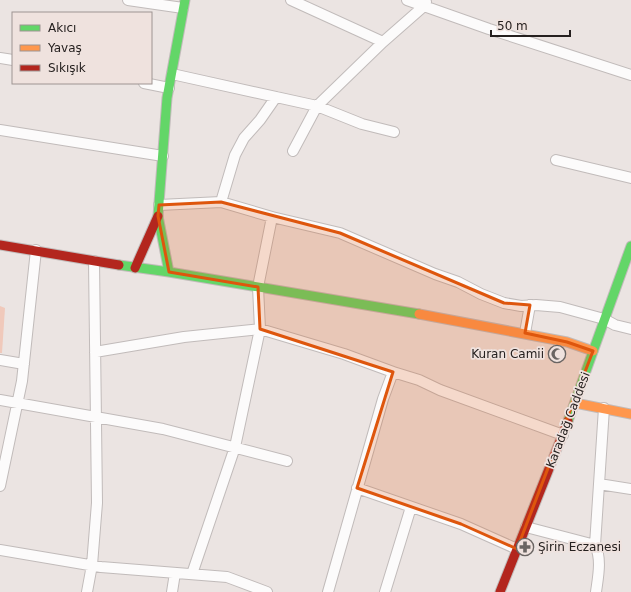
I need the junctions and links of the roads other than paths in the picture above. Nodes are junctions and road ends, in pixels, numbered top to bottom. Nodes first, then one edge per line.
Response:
1 (128, 0) edge
2 (291, 0) edge
3 (407, 0) edge
4 (425, 3) edge
5 (184, 4) edge
6 (383, 42) junction
7 (0, 58) edge
8 (12, 60) edge
9 (172, 74) junction
10 (631, 75) edge
11 (149, 84) edge
12 (169, 88) junction
13 (276, 97) junction
14 (317, 106) junction
15 (0, 130) edge
16 (394, 132) dead end
17 (293, 151) dead end
18 (163, 156) junction
19 (556, 160) dead end
20 (631, 178) edge
21 (221, 202) junction
22 (159, 205) junction
23 (158, 216) junction
24 (272, 217) junction
25 (0, 245) edge
26 (631, 246) edge
27 (36, 250) junction
28 (94, 261) junction
29 (135, 268) junction
30 (169, 272) junction
31 (258, 287) junction
32 (530, 305) junction
33 (604, 319) junction
34 (260, 329) junction
35 (631, 330) edge
36 (525, 333) junction
37 (593, 351) junction
38 (95, 352) junction
39 (0, 360) edge
40 (24, 364) junction
41 (393, 372) junction
42 (0, 400) edge
43 (18, 403) junction
44 (575, 403) junction
45 (604, 408) junction
46 (631, 414) edge
47 (96, 416) junction
48 (562, 435) junction
49 (235, 447) junction
50 (288, 462) dead end
51 (599, 484) junction
52 (0, 486) edge
53 (357, 488) junction
54 (631, 489) edge
55 (411, 507) junction
56 (526, 528) junction
57 (595, 545) junction
58 (517, 549) junction
59 (0, 550) edge
60 (92, 565) junction
61 (175, 573) junction
62 (192, 574) junction
63 (87, 592) edge
64 (172, 592) edge
65 (267, 592) edge
66 (328, 592) edge
67 (385, 592) edge
68 (500, 592) edge
69 (596, 592) edge

1 - 5 street
2 - 6 street
3 - 4 street
4 - 6 street
4 - 10 street
5 - 9 street
6 - 14 street
7 - 8 street
9 - 12 street
9 - 13 street
11 - 12 street
12 - 18 street
13 - 14 street
13 - 21 street
14 - 16 street
14 - 17 street
15 - 18 street
18 - 22 street
19 - 20 street
21 - 22 street
21 - 24 street
22 - 23 street
23 - 29 street
23 - 30 street
24 - 31 street
24 - 32 street
25 - 27 street
26 - 33 street, Karadağ Caddesi
27 - 28 street
27 - 40 street
28 - 29 street
28 - 38 street
29 - 30 street
30 - 31 street
31 - 34 street
31 - 36 street
32 - 33 street
32 - 36 street
33 - 35 street
33 - 37 street, Karadağ Caddesi
34 - 38 street
34 - 41 street
34 - 49 street
36 - 37 street
37 - 44 street, Karadağ Caddesi
38 - 47 street
39 - 40 street
40 - 43 street
41 - 48 street
41 - 53 street
42 - 43 street
43 - 47 street
43 - 52 street
44 - 45 street
44 - 48 street, Karadağ Caddesi
45 - 46 street
45 - 51 street
47 - 49 street
47 - 60 street
48 - 56 street, Karadağ Caddesi
49 - 50 street
49 - 62 street
51 - 54 street
51 - 57 street
53 - 55 street
53 - 66 street
55 - 58 street
55 - 67 street
56 - 57 street
56 - 58 street, Karadağ Caddesi
57 - 69 street
58 - 68 street, Karadağ Caddesi
59 - 60 street
60 - 61 street
60 - 63 street
61 - 62 street
61 - 64 street
62 - 65 street

